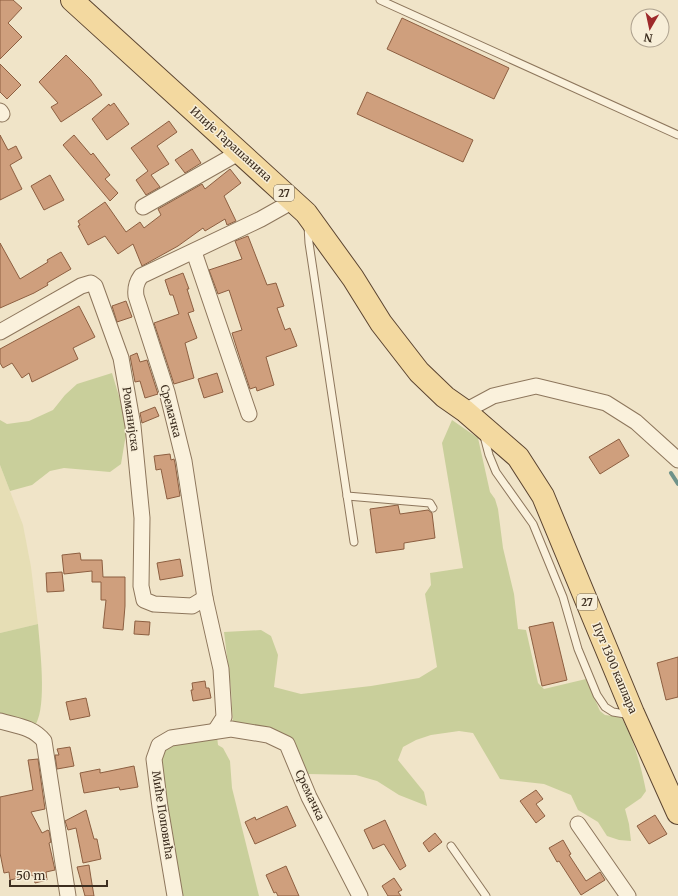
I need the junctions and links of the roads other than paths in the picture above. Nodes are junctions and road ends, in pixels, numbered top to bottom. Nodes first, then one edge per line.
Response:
1 (72, 0) edge
2 (380, 0) edge
3 (678, 135) edge
4 (240, 152) junction
5 (292, 201) junction
6 (143, 208) dead end
7 (308, 218) junction
8 (194, 252) junction
9 (0, 332) edge
10 (466, 411) junction
11 (249, 414) dead end
12 (678, 460) edge
13 (347, 496) junction
14 (433, 508) dead end
15 (354, 542) dead end
16 (205, 598) junction
17 (0, 721) edge
18 (227, 723) junction
19 (678, 814) edge
20 (578, 824) dead end
21 (451, 846) dead end
22 (68, 896) edge
23 (176, 896) edge
24 (360, 896) edge
25 (486, 896) edge
26 (628, 896) edge

1 - 4 main road, Илије Гарашанина / 27
2 - 3 lane
4 - 5 main road, Илије Гарашанина / 27
4 - 6 street
5 - 7 main road, Илије Гарашанина / 27
5 - 8 street, Сремачка
7 - 10 main road, Илије Гарашанина / 27
7 - 13 lane
8 - 11 street
8 - 16 street, Сремачка
9 - 16 street, Романијска
10 - 12 street
10 - 19 main road, Пут 1300 каплара / 27
13 - 14 lane
13 - 15 lane
16 - 18 street, Сремачка
17 - 22 street
18 - 23 street, Миће Поповића
18 - 24 street, Сремачка
20 - 26 street
21 - 25 lane

